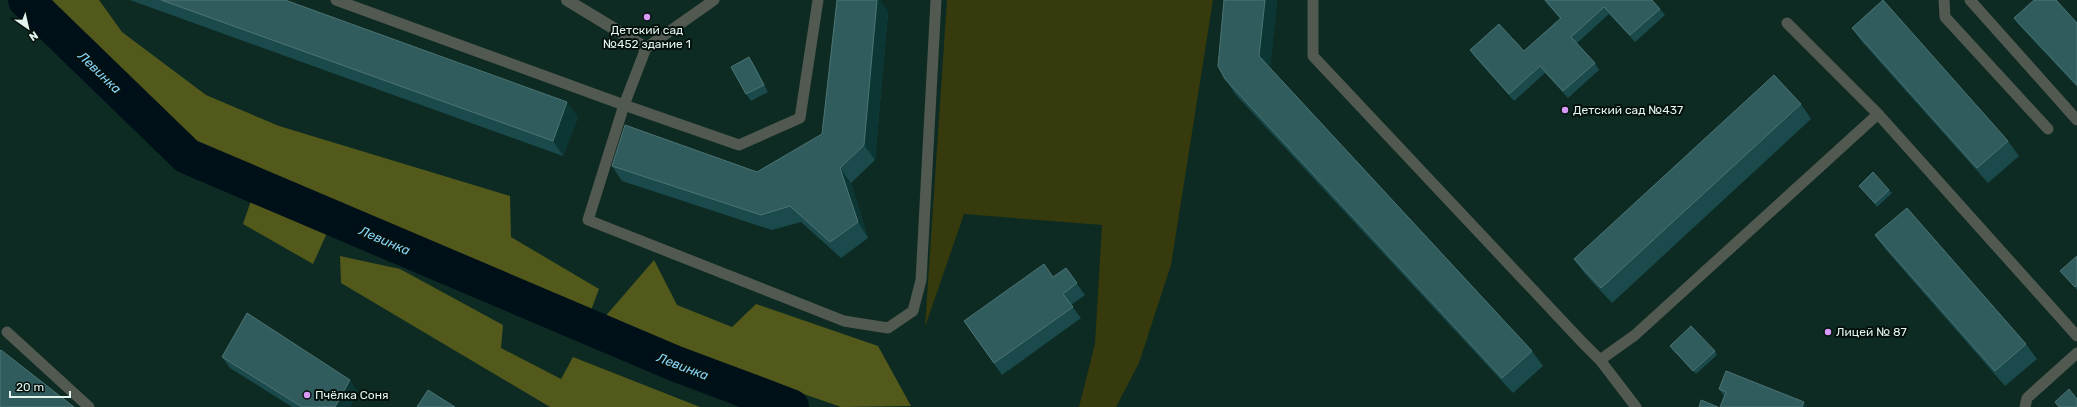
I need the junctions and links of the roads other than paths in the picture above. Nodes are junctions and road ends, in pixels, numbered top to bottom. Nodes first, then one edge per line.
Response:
1 (336, 0) edge
2 (567, 0) edge
3 (714, 0) edge
4 (818, 0) edge
5 (936, 0) edge
6 (1313, 0) edge
7 (1944, 0) edge
8 (1970, 0) edge
9 (1788, 23) dead end
10 (646, 48) junction
11 (624, 105) junction
12 (1878, 114) junction
13 (2077, 120) edge
14 (2048, 129) dead end
15 (7, 332) dead end
16 (2077, 336) edge
17 (2077, 353) edge
18 (1600, 360) junction
19 (89, 407) edge
20 (1636, 407) edge
21 (2025, 407) edge

1 - 11 lane
2 - 10 street
3 - 10 lane
4 - 11 lane
5 - 11 lane
6 - 18 lane
7 - 14 lane
8 - 13 lane
9 - 12 lane
10 - 11 lane
12 - 16 lane
12 - 18 lane
15 - 19 lane
17 - 21 lane
18 - 20 lane

